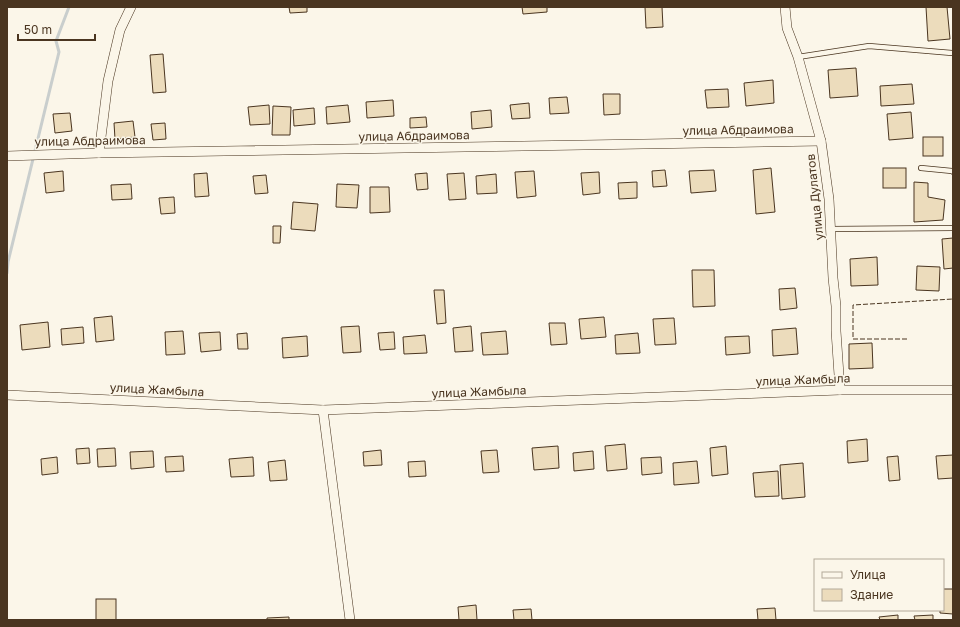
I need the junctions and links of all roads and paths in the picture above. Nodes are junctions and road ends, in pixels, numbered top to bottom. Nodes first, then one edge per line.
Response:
1 (131, 7) edge
2 (785, 7) edge
3 (952, 53) edge
4 (798, 57) junction
5 (821, 141) junction
6 (99, 153) junction
7 (7, 156) edge
8 (921, 168) dead end
9 (953, 172) edge
10 (953, 228) edge
11 (830, 229) junction
12 (840, 390) junction
13 (953, 390) edge
14 (7, 395) edge
15 (323, 410) junction
16 (350, 620) edge

1 - 6 street
2 - 4 street, улица Дулатов
3 - 4 lane
4 - 5 street, улица Дулатов
5 - 6 street, улица Абдраимова
5 - 11 street, улица Дулатов
6 - 7 street, улица Абдраимова
8 - 9 lane
10 - 11 lane
11 - 12 street, улица Дулатов
12 - 13 street, улица Жамбыла
12 - 15 street, улица Жамбыла
14 - 15 street, улица Жамбыла
15 - 16 street

